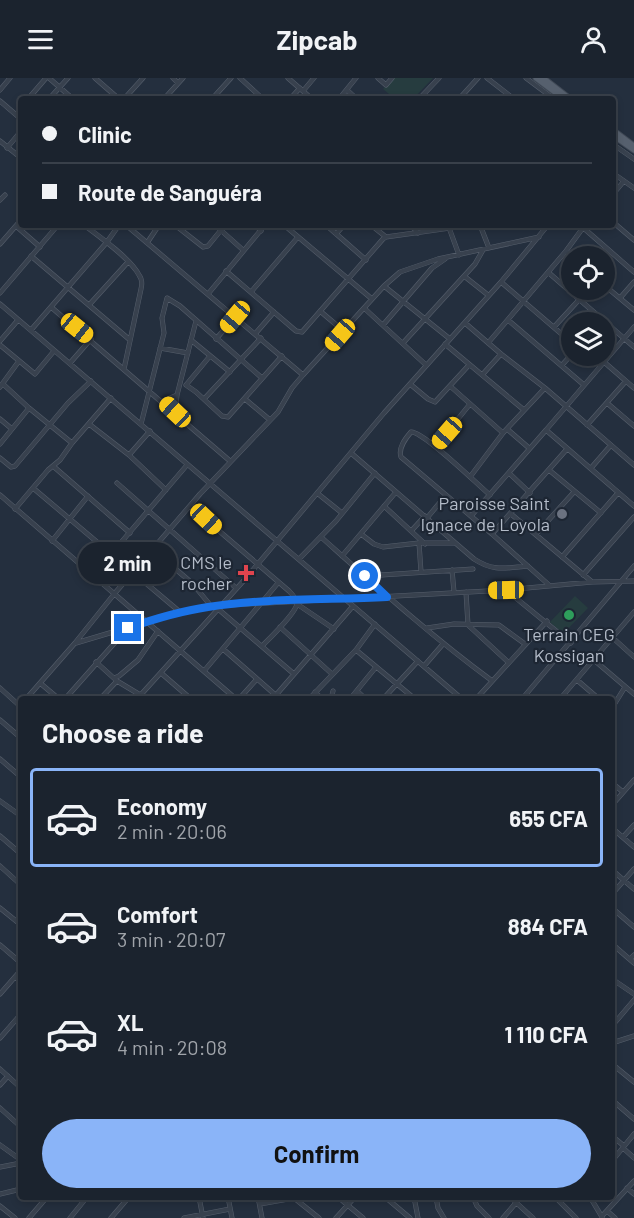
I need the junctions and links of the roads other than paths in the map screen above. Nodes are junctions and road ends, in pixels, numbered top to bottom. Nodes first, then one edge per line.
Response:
1 (10, 78) edge
2 (48, 78) edge
3 (68, 78) edge
4 (94, 78) edge
5 (142, 78) edge
6 (173, 78) edge
7 (183, 78) edge
8 (231, 78) edge
9 (240, 78) edge
10 (288, 78) edge
11 (314, 78) edge
12 (356, 78) edge
13 (378, 78) edge
14 (392, 78) edge
15 (439, 78) edge
16 (478, 78) edge
17 (487, 78) edge
18 (526, 78) edge
19 (536, 78) edge
20 (543, 78) edge
21 (178, 83) junction
22 (60, 87) junction
23 (0, 90) edge
24 (302, 90) junction
25 (347, 90) junction
26 (31, 96) edge
27 (52, 96) edge
28 (70, 96) edge
29 (115, 96) edge
30 (127, 96) edge
31 (167, 96) edge
32 (216, 96) edge
33 (260, 96) edge
34 (294, 96) edge
35 (309, 96) edge
36 (342, 96) edge
37 (354, 96) edge
38 (422, 96) edge
39 (462, 96) edge
40 (510, 96) edge
41 (550, 96) edge
42 (560, 96) edge
43 (566, 96) edge
44 (0, 101) edge
45 (18, 112) edge
46 (16, 114) joint
47 (616, 133) edge
48 (18, 135) edge
49 (616, 137) edge
50 (0, 141) edge
51 (616, 147) edge
52 (8, 148) junction
53 (634, 148) edge
54 (18, 156) edge
55 (634, 159) edge
56 (616, 175) edge
57 (624, 181) junction
58 (634, 188) edge
59 (616, 191) edge
60 (4, 195) dead end
61 (0, 200) edge
62 (16, 225) edge
63 (616, 225) edge
64 (19, 228) edge
65 (56, 228) edge
66 (88, 228) edge
67 (117, 228) edge
68 (130, 228) edge
69 (157, 228) edge
70 (180, 228) edge
71 (219, 228) edge
72 (258, 228) edge
73 (264, 228) edge
74 (288, 228) edge
75 (329, 228) edge
76 (341, 228) edge
77 (375, 228) edge
78 (414, 228) edge
79 (444, 228) edge
80 (449, 228) edge
81 (481, 228) edge
82 (546, 228) edge
83 (581, 228) edge
84 (584, 228) edge
85 (221, 230) junction
86 (261, 231) junction
87 (418, 233) junction
88 (336, 234) junction
89 (298, 237) junction
90 (386, 237) junction
91 (539, 237) junction
92 (634, 240) edge
93 (107, 242) junction
94 (147, 243) junction
95 (0, 244) edge
96 (569, 246) edge
97 (40, 247) junction
98 (489, 249) junction
99 (243, 250) junction
100 (484, 250) junction
101 (459, 255) junction
102 (31, 256) junction
103 (449, 257) junction
104 (561, 257) edge
105 (366, 260) junction
106 (433, 261) junction
107 (128, 262) junction
108 (435, 266) junction
109 (226, 271) junction
110 (634, 272) edge
111 (548, 273) junction
112 (464, 276) junction
113 (348, 280) junction
114 (501, 282) junction
115 (634, 282) edge
116 (561, 284) edge
117 (384, 286) junction
118 (68, 287) junction
119 (251, 292) junction
120 (0, 293) edge
121 (208, 294) junction
122 (615, 294) edge
123 (488, 295) junction
124 (620, 298) junction
125 (372, 299) junction
126 (579, 300) joint
127 (523, 302) junction
128 (404, 303) junction
129 (0, 304) edge
130 (88, 305) junction
131 (51, 307) junction
132 (364, 308) junction
133 (634, 310) edge
134 (320, 311) junction
135 (274, 312) junction
136 (591, 312) edge
137 (235, 317) junction
138 (425, 319) junction
139 (18, 320) junction
140 (508, 320) junction
141 (196, 321) junction
142 (465, 322) junction
143 (348, 325) junction
144 (383, 325) junction
145 (554, 327) junction
146 (634, 327) edge
147 (340, 328) junction
148 (31, 330) junction
149 (615, 332) edge
150 (561, 333) edge
151 (255, 334) junction
152 (340, 335) junction
153 (261, 338) junction
154 (91, 339) junction
155 (216, 339) junction
156 (450, 339) junction
157 (624, 339) junction
158 (130, 340) junction
159 (191, 340) junction
160 (0, 343) edge
161 (403, 343) junction
162 (488, 343) junction
163 (446, 344) junction
164 (634, 347) edge
165 (160, 348) junction
166 (615, 349) edge
167 (54, 351) junction
168 (188, 353) junction
169 (501, 354) junction
170 (210, 356) junction
171 (282, 356) junction
172 (241, 360) junction
173 (19, 361) junction
174 (70, 363) junction
175 (561, 364) edge
176 (426, 365) junction
177 (469, 365) junction
178 (563, 366) edge
179 (601, 366) edge
180 (609, 366) edge
181 (124, 369) junction
182 (230, 372) junction
183 (303, 375) junction
184 (483, 375) junction
185 (262, 378) junction
186 (91, 381) junction
187 (626, 381) junction
188 (410, 384) junction
189 (584, 385) junction
190 (1, 386) edge
191 (186, 386) junction
192 (450, 386) junction
193 (180, 388) junction
194 (545, 388) junction
195 (634, 388) edge
196 (148, 390) junction
197 (177, 395) junction
198 (111, 398) junction
199 (204, 399) junction
200 (244, 399) junction
201 (163, 401) junction
202 (607, 403) junction
203 (470, 404) junction
204 (566, 406) junction
205 (29, 408) junction
206 (524, 410) junction
207 (175, 412) junction
208 (0, 419) edge
209 (270, 420) junction
210 (89, 423) junction
211 (141, 424) junction
212 (49, 425) junction
213 (587, 425) junction
214 (634, 426) edge
215 (12, 429) junction
216 (546, 430) junction
217 (150, 431) junction
218 (505, 431) junction
219 (72, 442) junction
220 (0, 444) edge
221 (611, 445) junction
222 (436, 446) junction
223 (529, 448) junction
224 (567, 449) junction
225 (351, 453) junction
226 (129, 455) junction
227 (0, 458) edge
228 (230, 461) junction
229 (188, 464) junction
230 (53, 465) junction
231 (634, 465) edge
232 (591, 468) junction
233 (549, 470) junction
234 (375, 473) junction
235 (509, 473) junction
236 (470, 477) junction
237 (117, 483) dead end
238 (210, 483) junction
239 (33, 488) junction
240 (166, 490) junction
241 (396, 492) junction
242 (574, 492) junction
243 (317, 493) junction
244 (530, 493) junction
245 (618, 493) junction
246 (0, 495) edge
247 (446, 495) junction
248 (490, 495) junction
249 (88, 496) junction
250 (190, 506) junction
251 (384, 506) junction
252 (634, 506) edge
253 (15, 509) junction
254 (149, 510) junction
255 (342, 513) junction
256 (601, 513) junction
257 (511, 514) junction
258 (471, 516) junction
259 (426, 517) junction
260 (634, 517) edge
261 (70, 518) junction
262 (170, 529) junction
263 (412, 530) junction
264 (130, 533) junction
265 (361, 534) junction
266 (492, 534) junction
267 (536, 534) junction
268 (321, 537) junction
269 (52, 540) junction
270 (278, 541) junction
271 (456, 543) junction
272 (422, 544) junction
273 (153, 550) junction
274 (112, 553) junction
275 (342, 556) junction
276 (562, 556) junction
277 (299, 560) junction
278 (257, 565) junction
279 (528, 566) junction
280 (634, 566) edge
281 (472, 569) dead end
282 (453, 570) junction
283 (134, 572) junction
284 (421, 572) junction
285 (583, 575) junction
286 (365, 576) junction
287 (621, 580) junction
288 (634, 581) edge
289 (591, 582) junction
290 (278, 583) junction
291 (549, 586) junction
292 (236, 588) junction
293 (506, 590) junction
294 (454, 592) junction
295 (466, 592) junction
296 (115, 593) junction
297 (387, 597) junction
298 (345, 599) junction
299 (264, 602) junction
300 (296, 602) junction
301 (211, 606) junction
302 (353, 606) junction
303 (218, 607) junction
304 (180, 612) junction
305 (634, 612) edge
306 (148, 621) junction
307 (547, 621) junction
308 (375, 624) junction
309 (468, 625) junction
310 (280, 627) junction
311 (128, 628) junction
312 (241, 628) junction
313 (426, 628) junction
314 (334, 629) junction
315 (158, 631) junction
316 (613, 638) junction
317 (75, 643) junction
318 (571, 643) junction
319 (444, 644) junction
320 (525, 644) junction
321 (262, 646) junction
322 (223, 649) junction
323 (180, 650) junction
324 (356, 650) junction
325 (311, 653) junction
326 (634, 656) edge
327 (418, 660) junction
328 (594, 660) junction
329 (96, 662) junction
330 (508, 662) junction
331 (424, 666) junction
332 (376, 667) junction
333 (204, 671) junction
334 (161, 673) junction
335 (294, 674) junction
336 (332, 674) junction
337 (115, 679) junction
338 (257, 679) junction
339 (491, 680) junction
340 (577, 680) junction
341 (40, 683) junction
342 (397, 683) junction
343 (625, 687) junction
344 (0, 688) edge
345 (333, 691) dead end
346 (357, 691) junction
347 (315, 692) junction
348 (141, 694) junction
349 (185, 694) joint
350 (634, 694) edge
351 (29, 696) edge
352 (55, 696) edge
353 (68, 696) edge
354 (102, 696) edge
355 (143, 696) edge
356 (187, 696) edge
357 (234, 696) edge
358 (241, 696) edge
359 (277, 696) edge
360 (279, 696) edge
361 (312, 696) edge
362 (319, 696) edge
363 (332, 696) edge
364 (353, 696) edge
365 (363, 696) edge
366 (386, 696) edge
367 (412, 696) edge
368 (459, 696) edge
369 (478, 696) edge
370 (525, 696) edge
371 (563, 696) edge
372 (596, 696) edge
373 (18, 703) edge
374 (615, 703) edge
375 (0, 720) edge
376 (18, 735) edge
377 (0, 759) edge
378 (18, 772) edge
379 (634, 780) edge
380 (615, 785) edge
381 (623, 792) junction
382 (0, 801) edge
383 (615, 801) edge
384 (18, 814) edge
385 (634, 825) edge
386 (615, 831) edge
387 (0, 836) edge
388 (622, 837) junction
389 (634, 848) edge
390 (18, 851) edge
391 (0, 866) edge
392 (634, 868) edge
393 (615, 872) edge
394 (624, 880) junction
395 (18, 882) edge
396 (634, 889) edge
397 (615, 890) edge
398 (0, 908) edge
399 (615, 911) edge
400 (18, 923) edge
401 (634, 927) edge
402 (615, 947) edge
403 (1, 948) edge
404 (634, 955) edge
405 (18, 961) edge
406 (632, 961) edge
407 (18, 974) edge
408 (15, 977) junction
409 (18, 980) edge
410 (615, 982) edge
411 (0, 994) edge
412 (634, 994) edge
413 (634, 1000) edge
414 (18, 1017) edge
415 (615, 1022) edge
416 (1, 1036) edge
417 (632, 1037) edge
418 (615, 1041) edge
419 (634, 1042) edge
420 (615, 1066) edge
421 (0, 1069) edge
422 (8, 1076) junction
423 (634, 1082) edge
424 (0, 1085) edge
425 (18, 1085) edge
426 (615, 1103) edge
427 (0, 1108) edge
428 (634, 1119) edge
429 (18, 1124) edge
430 (634, 1134) edge
431 (615, 1139) edge
432 (0, 1145) edge
433 (623, 1147) junction
434 (615, 1157) edge
435 (634, 1158) edge
436 (18, 1159) edge
437 (18, 1162) edge
438 (0, 1167) edge
439 (634, 1181) edge
440 (627, 1188) junction
441 (18, 1190) edge
442 (0, 1194) edge
443 (634, 1194) edge
444 (44, 1200) edge
445 (85, 1200) edge
446 (127, 1200) edge
447 (199, 1200) edge
448 (228, 1200) edge
449 (259, 1200) edge
450 (283, 1200) edge
451 (296, 1200) edge
452 (342, 1200) edge
453 (352, 1200) edge
454 (389, 1200) edge
455 (395, 1200) edge
456 (415, 1200) edge
457 (437, 1200) edge
458 (474, 1200) edge
459 (514, 1200) edge
460 (558, 1200) edge
461 (592, 1200) edge
462 (517, 1202) junction
463 (260, 1204) junction
464 (394, 1204) junction
465 (348, 1205) junction
466 (0, 1206) edge
467 (230, 1209) junction
468 (607, 1211) junction
469 (202, 1216) edge
470 (602, 1217) edge
471 (15, 1218) edge
472 (29, 1218) edge
473 (70, 1218) edge
474 (111, 1218) edge
475 (184, 1218) edge
476 (232, 1218) edge
477 (262, 1218) edge
478 (319, 1218) edge
479 (336, 1218) edge
480 (363, 1218) edge
481 (410, 1218) edge
482 (418, 1218) edge
483 (444, 1218) edge
484 (489, 1218) edge
485 (503, 1218) edge
486 (533, 1218) edge
487 (576, 1218) edge
488 (615, 1218) edge

1 - 23 street
2 - 22 street
2 - 26 street
3 - 22 street
4 - 29 street
5 - 30 street
6 - 21 street
7 - 21 street
8 - 32 street
9 - 33 street
10 - 24 street
11 - 24 street
12 - 25 street
13 - 14 street
15 - 38 street
16 - 39 street
17 - 40 street
18 - 41 street
19 - 42 main road
20 - 43 main road
21 - 31 street
22 - 27 street
22 - 28 street
24 - 34 street
24 - 35 street
25 - 36 street
25 - 37 street
44 - 46 street
45 - 46 street
47 - 53 main road
48 - 52 street
49 - 53 main road
50 - 52 street
51 - 55 street
52 - 54 street
56 - 57 street
57 - 58 street
57 - 59 street
60 - 61 street
62 - 95 street
63 - 92 street
64 - 97 street
65 - 97 street
66 - 93 street
67 - 93 street
68 - 94 street
69 - 94 street
70 - 85 street
71 - 85 street
72 - 86 street
73 - 86 street
74 - 89 street
75 - 88 street
76 - 88 street
77 - 90 street
78 - 87 street
79 - 87 street
80 - 101 street
81 - 98 street
82 - 91 street
83 - 96 street
84 - 110 street
85 - 99 street
86 - 99 street
87 - 90 street
88 - 105 street
89 - 113 street
89 - 119 street
90 - 105 street
91 - 98 street
91 - 114 street
93 - 107 street
93 - 118 street
94 - 121 street
97 - 102 street
98 - 100 street
99 - 109 street
100 - 101 street
100 - 112 street
101 - 103 street
102 - 118 street
102 - 120 street
103 - 106 street
103 - 108 street
104 - 111 street
105 - 113 street
106 - 108 street
106 - 117 street
107 - 130 street
107 - 158 street
108 - 128 street
109 - 119 street
109 - 121 street
111 - 116 street
111 - 127 street
112 - 123 street
112 - 138 street
113 - 125 street
113 - 134 street
114 - 123 street
114 - 127 street
115 - 124 street
117 - 125 street
117 - 128 street
118 - 130 street
118 - 131 street
119 - 135 street
121 - 137 street
122 - 124 street
123 - 142 street
124 - 133 street
125 - 132 street
126 - 136 street
126 - 145 street
127 - 140 street
127 - 145 street
128 - 138 street
128 - 144 street
129 - 139 street
130 - 158 street
131 - 148 street
131 - 154 street
132 - 143 street
132 - 144 street
134 - 135 street
134 - 147 street
135 - 151 street
137 - 151 street
137 - 155 street
138 - 156 street
138 - 161 street
139 - 148 street
139 - 160 street
140 - 162 street
140 - 175 street
141 - 155 street
141 - 159 street
141 - 165 street
142 - 156 street
142 - 162 street
143 - 147 street
143 - 152 street
144 - 161 street
145 - 150 street
146 - 157 street
147 - 152 street
148 - 167 street
149 - 157 street
151 - 153 street
152 - 183 street
153 - 171 street
153 - 172 street
154 - 174 street
154 - 181 street
155 - 172 street
156 - 163 street
157 - 164 street
157 - 166 street
158 - 181 street
159 - 168 street
159 - 170 street
160 - 173 street
161 - 176 street
162 - 169 street
163 - 176 street
163 - 177 street
165 - 168 street
165 - 196 street
167 - 173 street
167 - 174 street
168 - 193 street
169 - 184 street
169 - 194 street
170 - 182 street
170 - 191 street
171 - 183 street
171 - 185 street
172 - 182 street
172 - 185 street
173 - 190 street
174 - 186 street
176 - 188 street
177 - 184 street
177 - 192 street
178 - 189 street
179 - 189 street
180 - 187 street
181 - 196 street
182 - 199 street
183 - 209 street
184 - 206 street
185 - 200 street
186 - 198 street
186 - 212 street
187 - 195 street
187 - 202 street
188 - 192 street
188 - 225 street
189 - 204 street
190 - 205 street
191 - 193 street
191 - 199 street
192 - 203 street
193 - 197 street
194 - 204 street
194 - 206 street
196 - 201 street
196 - 211 street
197 - 201 street
197 - 207 street
198 - 210 street
198 - 211 street
199 - 200 street
200 - 209 street
201 - 207 street
202 - 213 street
202 - 214 street
203 - 218 street
203 - 222 street
204 - 213 street
204 - 216 street
205 - 212 street
205 - 215 street
206 - 218 street
207 - 228 street
208 - 215 street
209 - 228 street
210 - 219 street
210 - 226 street
211 - 217 street
212 - 219 street
212 - 227 street
213 - 221 street
215 - 220 street
216 - 223 street
216 - 224 street
217 - 226 street
217 - 229 street
218 - 223 street
218 - 236 street
219 - 230 street
221 - 231 street
221 - 232 street
222 - 236 street
222 - 247 street
223 - 235 street
224 - 232 street
224 - 233 street
225 - 234 street
225 - 243 street
226 - 240 street
228 - 238 street
229 - 238 street
229 - 240 street
230 - 239 street
230 - 249 street
232 - 245 street
233 - 242 street
233 - 244 street
234 - 241 street
234 - 255 street
235 - 244 street
235 - 248 street
236 - 248 street
237 - 254 street
238 - 250 street
238 - 270 street
239 - 253 street
239 - 261 street
240 - 254 street
241 - 251 street
241 - 259 street
242 - 256 street
242 - 267 street
243 - 255 street
243 - 270 street
244 - 257 street
245 - 252 street
245 - 256 street
246 - 253 street
247 - 258 street
247 - 259 street
248 - 258 street
249 - 261 street
249 - 264 street
250 - 262 street
250 - 278 street
251 - 263 street
251 - 265 street
253 - 269 street
254 - 262 street
254 - 264 street
255 - 268 street
256 - 276 street
257 - 266 street
257 - 267 street
258 - 266 street
259 - 263 street
259 - 271 street
260 - 285 street
261 - 269 street
261 - 274 street
262 - 273 street
262 - 292 street
263 - 272 street
264 - 274 street
265 - 272 street
265 - 275 street
266 - 279 street
267 - 276 street
268 - 275 street
268 - 277 street
269 - 296 street
270 - 277 street
270 - 278 street
271 - 272 street
271 - 279 street
272 - 284 street
273 - 283 street
273 - 301 street
274 - 283 street
275 - 286 street
276 - 285 street
277 - 298 street
278 - 290 street
278 - 292 street
279 - 291 street
280 - 287 street
281 - 282 street
282 - 284 street
282 - 294 street
283 - 296 street
283 - 304 street
284 - 286 street
285 - 289 street
286 - 297 street
287 - 288 street
287 - 289 street
287 - 318 street
289 - 291 street
290 - 299 street
290 - 300 street
291 - 293 street
292 - 303 street
293 - 295 street
293 - 307 street
294 - 295 street
294 - 297 street
295 - 309 street
296 - 306 street
296 - 317 street
297 - 298 street
297 - 313 street
298 - 300 street
298 - 302 street
299 - 300 street
299 - 303 street
299 - 312 street
300 - 310 street
300 - 314 street
301 - 303 street
301 - 304 street
302 - 308 street
302 - 314 street
303 - 312 street
303 - 323 street
304 - 306 street
305 - 316 street
306 - 311 street
306 - 315 street
307 - 318 street
307 - 320 street
308 - 324 street
308 - 327 street
309 - 313 street
309 - 320 street
309 - 330 street
310 - 321 street
310 - 325 street
311 - 317 street
311 - 329 street
312 - 321 street
312 - 322 street
313 - 319 street
314 - 325 street
315 - 323 street
315 - 337 street
316 - 326 street
316 - 328 street
317 - 341 street
318 - 370 street
319 - 331 street
319 - 339 street
320 - 330 street
321 - 335 street
322 - 333 street
322 - 338 street
323 - 333 street
323 - 334 street
324 - 332 street
324 - 336 street
325 - 335 street
325 - 336 street
327 - 331 street
327 - 342 street
328 - 340 street
328 - 343 street
329 - 337 street
329 - 353 street
330 - 339 street
331 - 368 street
332 - 342 street
332 - 346 street
333 - 357 street
334 - 348 street
334 - 349 street
335 - 360 street
336 - 347 street
337 - 348 street
337 - 354 street
338 - 358 street
338 - 359 street
339 - 369 street
340 - 371 street
340 - 372 street
341 - 351 street
341 - 352 street
342 - 366 street
342 - 367 street
343 - 350 street
343 - 374 street
344 - 373 street
345 - 363 street
346 - 364 street
346 - 365 street
347 - 361 street
347 - 362 street
348 - 355 street
349 - 356 street
375 - 376 street
377 - 378 street
379 - 381 street
380 - 381 street
381 - 383 street
382 - 384 street
385 - 388 street
386 - 388 street
387 - 390 street
388 - 389 street
391 - 395 street
392 - 394 street
393 - 394 street
394 - 396 street
394 - 397 street
398 - 400 street
399 - 401 street
402 - 406 street
403 - 405 street
404 - 406 street
407 - 408 street
408 - 409 street
408 - 411 street
410 - 412 street
413 - 415 street
414 - 416 street
417 - 418 street
417 - 419 street
420 - 423 street
421 - 422 street
422 - 424 street
422 - 425 street
426 - 428 street
427 - 429 street
430 - 433 street
431 - 433 street
432 - 436 street
433 - 434 street
433 - 435 street
437 - 438 street
439 - 440 street
440 - 443 street
440 - 468 street
441 - 442 street
444 - 472 street
445 - 473 street
446 - 474 street
447 - 469 street
448 - 467 street
449 - 463 street
450 - 463 street
451 - 478 street
452 - 465 street
453 - 465 street
454 - 464 street
455 - 464 street
456 - 482 street
457 - 483 street
458 - 484 street
459 - 462 street
460 - 487 street
461 - 470 street
462 - 485 street
462 - 486 street
463 - 477 street
464 - 481 street
465 - 479 street
465 - 480 street
466 - 471 street
467 - 469 street
467 - 476 street
468 - 470 street
468 - 488 street
469 - 475 street

